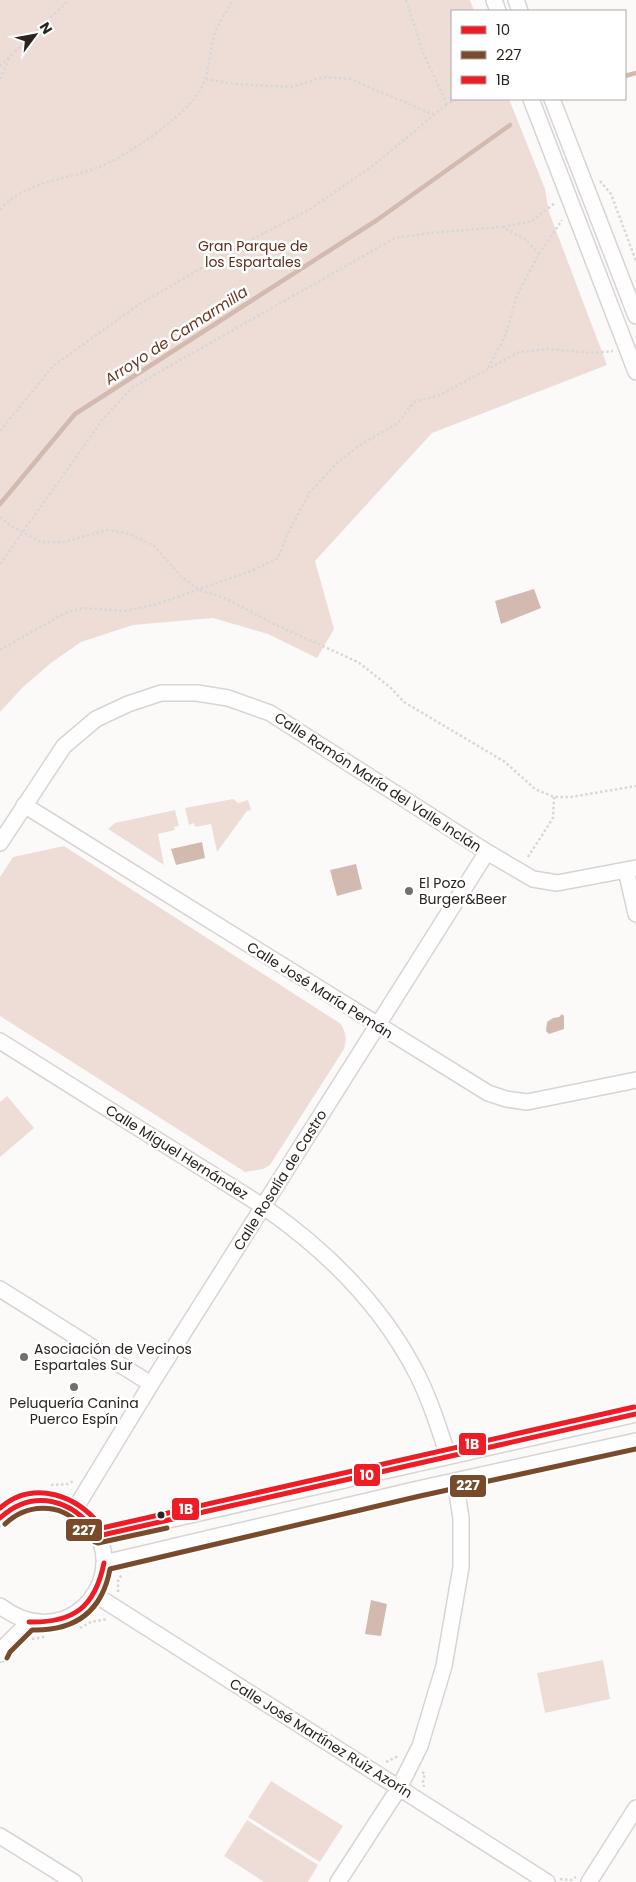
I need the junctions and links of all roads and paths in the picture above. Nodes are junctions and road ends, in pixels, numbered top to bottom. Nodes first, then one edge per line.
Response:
1 (69, 0) edge
2 (232, 0) edge
3 (406, 0) edge
4 (10, 57) junction
5 (0, 66) edge
6 (0, 79) edge
7 (206, 79) junction
8 (457, 100) edge
9 (531, 100) edge
10 (552, 100) edge
11 (447, 104) junction
12 (435, 115) junction
13 (555, 203) dead end
14 (0, 210) edge
15 (562, 220) dead end
16 (502, 227) junction
17 (539, 254) junction
18 (636, 316) edge
19 (612, 351) dead end
20 (487, 370) junction
21 (636, 372) edge
22 (0, 431) edge
23 (0, 517) edge
24 (21, 532) junction
25 (0, 564) edge
26 (199, 590) junction
27 (0, 650) edge
28 (636, 786) edge
29 (554, 797) junction
30 (24, 805) junction
31 (0, 843) edge
32 (487, 852) junction
33 (528, 857) dead end
34 (631, 869) edge
35 (636, 914) edge
36 (377, 1025) junction
37 (0, 1041) edge
38 (636, 1080) edge
39 (264, 1207) junction
40 (0, 1289) edge
41 (151, 1384) junction
42 (636, 1414) edge
43 (636, 1441) edge
44 (448, 1456) junction
45 (455, 1481) junction
46 (42, 1486) dead end
47 (87, 1488) junction
48 (75, 1509) junction
49 (0, 1518) edge
50 (98, 1536) junction
51 (122, 1559) junction
52 (104, 1563) junction
53 (94, 1594) junction
54 (0, 1606) edge
55 (116, 1609) junction
56 (29, 1622) junction
57 (77, 1629) dead end
58 (52, 1636) dead end
59 (12, 1638) junction
60 (0, 1654) edge
61 (399, 1788) junction
62 (636, 1808) edge
63 (0, 1836) edge
64 (74, 1882) edge
65 (338, 1882) edge
66 (547, 1882) edge
67 (589, 1882) edge

1 - 4 path
2 - 7 path
3 - 11 path
4 - 5 path
4 - 6 path
7 - 12 path
7 - 14 path
8 - 11 path
9 - 21 street
10 - 18 street
11 - 12 path
12 - 22 path
13 - 16 path
15 - 17 path
16 - 17 path
16 - 24 path
17 - 20 path
19 - 20 path
20 - 26 path
23 - 24 path
24 - 25 path
24 - 26 path
26 - 27 path
26 - 29 path
28 - 29 path
29 - 33 path
30 - 31 street, Calle Ramón María del Valle Inclán
30 - 32 street, Calle Ramón María del Valle Inclán
30 - 36 street, Calle José María Pemán
32 - 34 street, Calle Ramón María del Valle Inclán
32 - 36 street, Calle Rosalía de Castro
34 - 35 street
36 - 38 street, Calle José María Pemán
36 - 39 street, Calle Rosalía de Castro
37 - 39 street, Calle Miguel Hernández
39 - 41 street, Calle Rosalía de Castro
39 - 44 street, Calle Miguel Hernández
40 - 41 street
41 - 47 street, Calle Rosalía de Castro
42 - 44 street
43 - 45 street
44 - 50 street
45 - 51 street
45 - 61 street
46 - 47 path
47 - 48 street, Calle Rosalía de Castro
48 - 49 street
48 - 50 street
50 - 52 street
51 - 52 street
51 - 55 path
52 - 53 street
53 - 55 street, Calle José Martínez Ruiz Azorín
53 - 56 street
54 - 56 street
55 - 57 path
55 - 61 street, Calle José Martínez Ruiz Azorín
56 - 59 street
58 - 59 path
59 - 60 street
61 - 65 street
61 - 66 street, Calle José Martínez Ruiz Azorín
62 - 67 street
63 - 64 street

